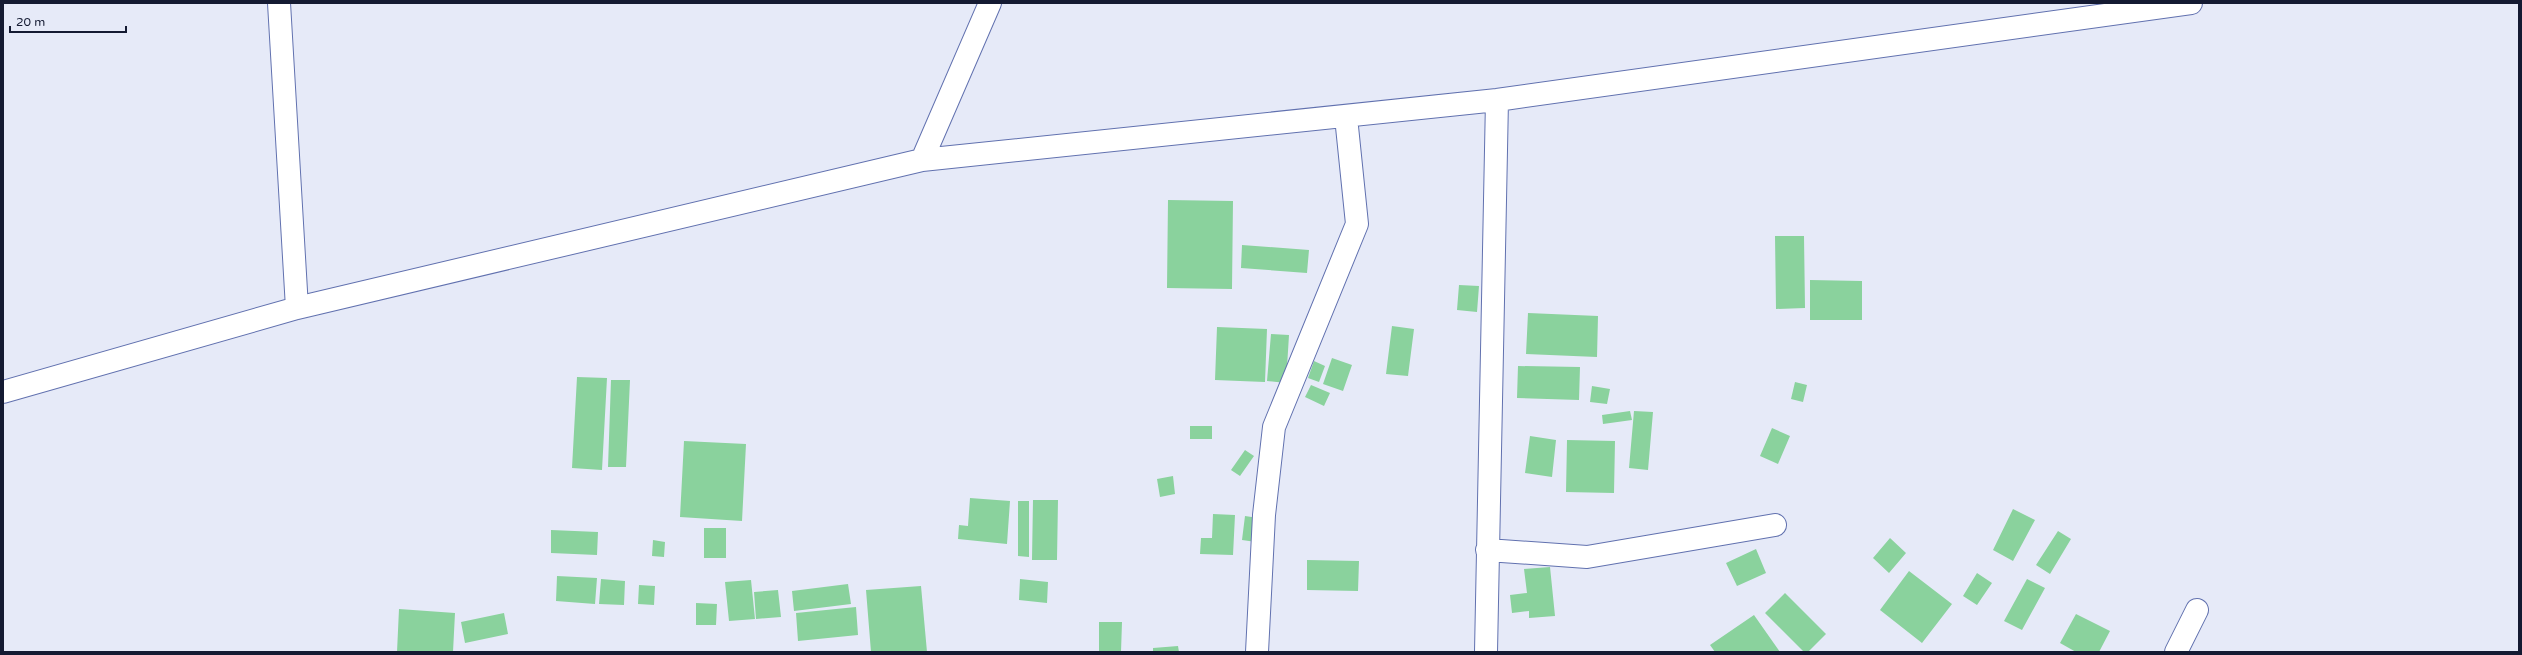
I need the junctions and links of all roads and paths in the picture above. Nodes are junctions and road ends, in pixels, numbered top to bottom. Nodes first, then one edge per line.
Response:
1 (279, 3) edge
2 (990, 3) edge
3 (2191, 3) edge
4 (1497, 100) junction
5 (1346, 117) junction
6 (922, 160) junction
7 (297, 308) junction
8 (3, 392) edge
9 (1775, 525) dead end
10 (1487, 550) junction
11 (2197, 610) dead end
12 (1257, 652) edge
13 (1486, 652) edge
14 (2176, 652) edge

1 - 7 street
2 - 6 street
3 - 4 street
4 - 5 street
4 - 10 street
5 - 6 street
5 - 12 street
6 - 7 street
7 - 8 street
9 - 10 street
10 - 13 street
11 - 14 street

